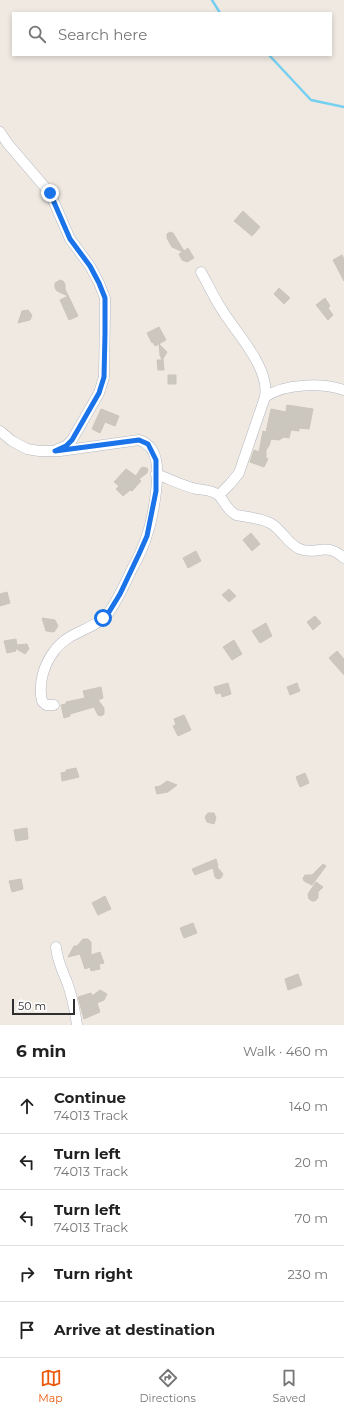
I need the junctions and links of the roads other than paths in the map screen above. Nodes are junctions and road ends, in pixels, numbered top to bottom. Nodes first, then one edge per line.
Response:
1 (0, 132) edge
2 (201, 272) dead end
3 (344, 390) edge
4 (265, 397) junction
5 (0, 431) edge
6 (55, 451) junction
7 (156, 474) junction
8 (219, 495) junction
9 (344, 558) edge
10 (54, 705) dead end
11 (56, 947) dead end
12 (77, 1025) edge

1 - 6 street
2 - 4 street
3 - 4 street
4 - 8 street
5 - 6 street
6 - 7 street
7 - 8 street
7 - 10 street
8 - 9 street
11 - 12 street

